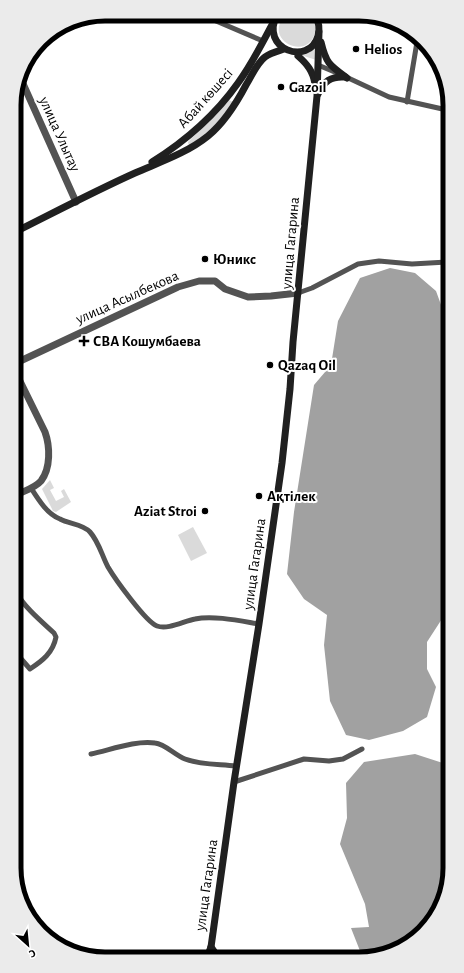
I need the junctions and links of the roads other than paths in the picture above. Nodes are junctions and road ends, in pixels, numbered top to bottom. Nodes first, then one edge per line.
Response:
1 (216, 21) edge
2 (273, 21) edge
3 (274, 21) edge
4 (317, 21) edge
5 (319, 32) junction
6 (263, 41) junction
7 (417, 45) edge
8 (286, 50) junction
9 (298, 56) junction
10 (318, 65) junction
11 (347, 78) junction
12 (24, 85) edge
13 (317, 96) junction
14 (407, 102) junction
15 (443, 109) edge
16 (135, 173) junction
17 (76, 202) junction
18 (21, 229) edge
19 (443, 262) edge
20 (298, 293) junction
21 (21, 361) edge
22 (21, 383) edge
23 (31, 488) junction
24 (21, 493) edge
25 (21, 599) edge
26 (259, 624) junction
27 (21, 659) edge
28 (362, 748) dead end
29 (91, 754) dead end
30 (236, 766) junction
31 (234, 782) junction
32 (211, 946) junction
33 (209, 952) edge
34 (215, 952) edge

1 - 6 street
2 - 6 main road, Абай көшесі
3 - 8 main road
4 - 5 main road
5 - 8 main road
5 - 10 main road, улица Гагарина
5 - 11 main road
6 - 8 main road
6 - 16 main road, Абай көшесі
7 - 14 street
8 - 9 main road
8 - 16 main road, Абай көшесі
9 - 10 main road
9 - 13 main road
10 - 11 street
10 - 13 main road, улица Гагарина
11 - 13 main road
11 - 14 street
12 - 17 street, улица Улытау
13 - 20 main road, улица Гагарина
14 - 15 street
16 - 17 main road, Абай көшесі
17 - 18 main road, Абай көшесі
19 - 20 street
20 - 21 street, улица Асылбекова
20 - 26 main road, улица Гагарина
22 - 23 street
23 - 24 street
23 - 26 street
25 - 27 street
26 - 30 main road, улица Гагарина
28 - 31 street
29 - 30 street
30 - 31 main road, улица Гагарина
31 - 32 main road, улица Гагарина
32 - 33 main road, улица Гагарина
32 - 34 main road

